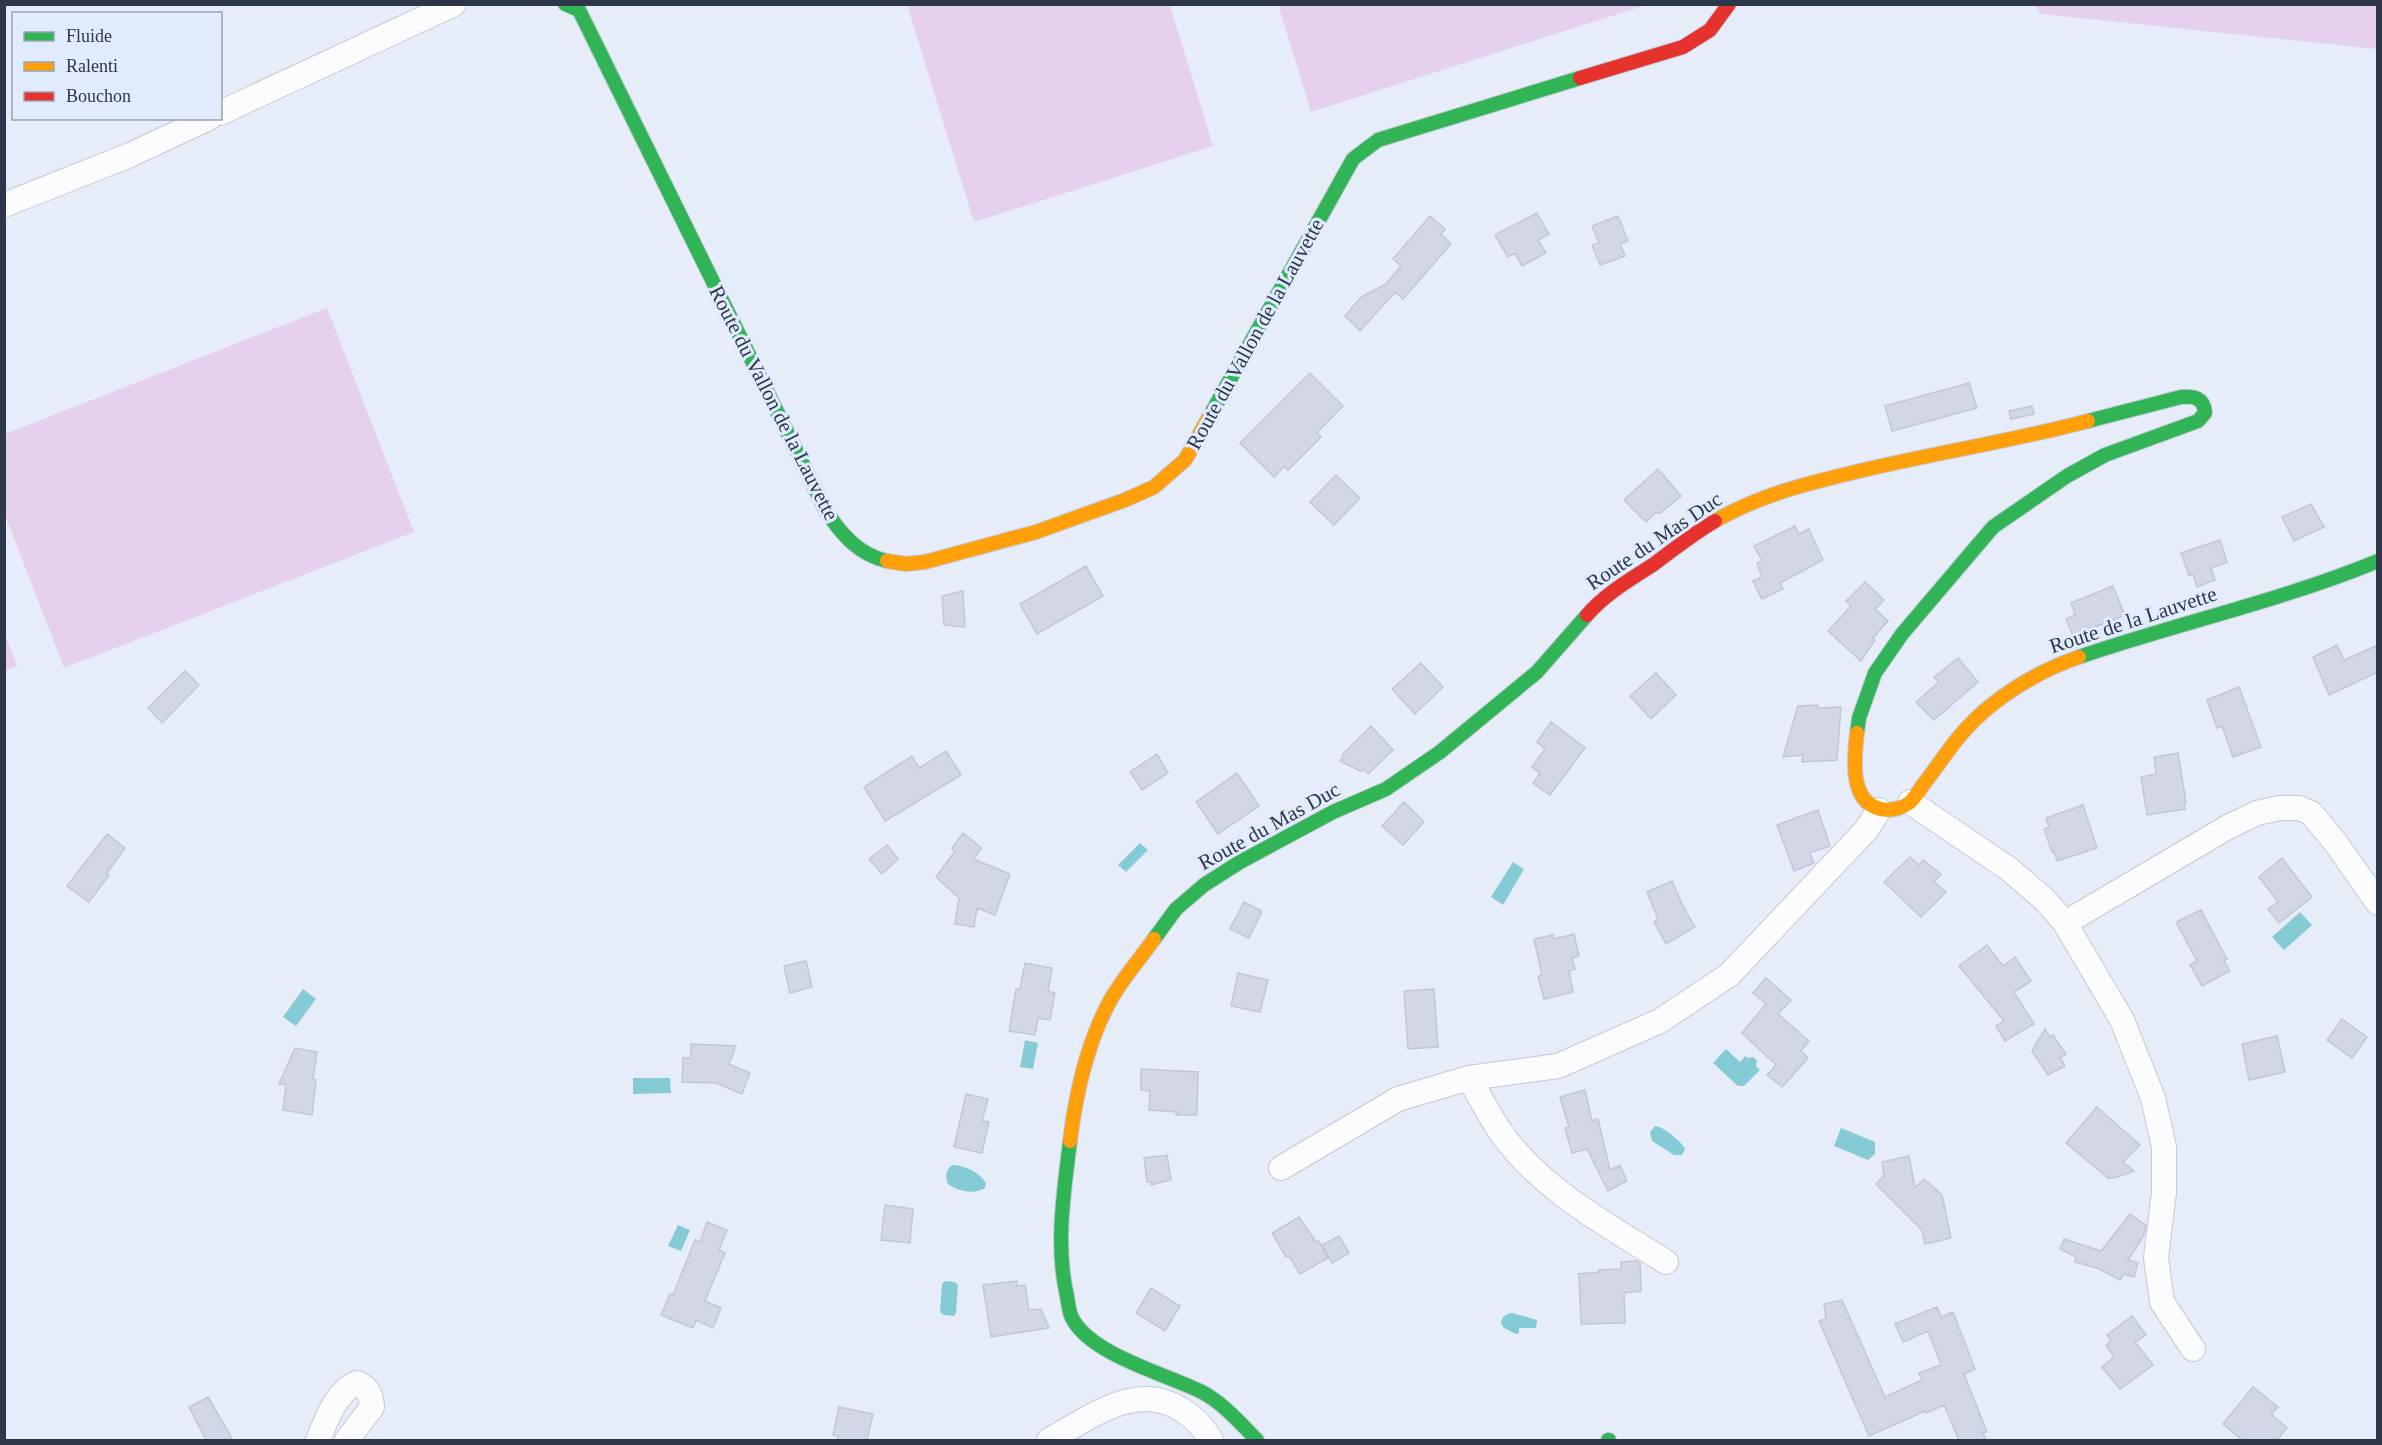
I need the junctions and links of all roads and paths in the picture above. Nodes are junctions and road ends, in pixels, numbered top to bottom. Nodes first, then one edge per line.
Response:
1 (454, 4) edge
2 (566, 4) edge
3 (1729, 4) edge
4 (222, 112) edge
5 (205, 120) edge
6 (4, 205) edge
7 (2378, 561) edge
8 (1910, 802) junction
9 (1879, 810) junction
10 (2378, 903) edge
11 (2065, 922) junction
12 (1469, 1078) junction
13 (1281, 1168) dead end
14 (1666, 1262) dead end
15 (2193, 1349) dead end
16 (318, 1440) edge
17 (347, 1440) edge
18 (1049, 1440) edge
19 (1211, 1440) edge
20 (1257, 1440) edge

1 - 4 street
2 - 3 street, Route du Vallon de la Lauvette
5 - 6 street
7 - 8 street, Route de la Lauvette
8 - 9 street
8 - 11 street
9 - 12 street
9 - 20 street, Route du Mas Duc
10 - 11 street
11 - 15 street
12 - 13 street
12 - 14 street
16 - 17 street
18 - 19 street

